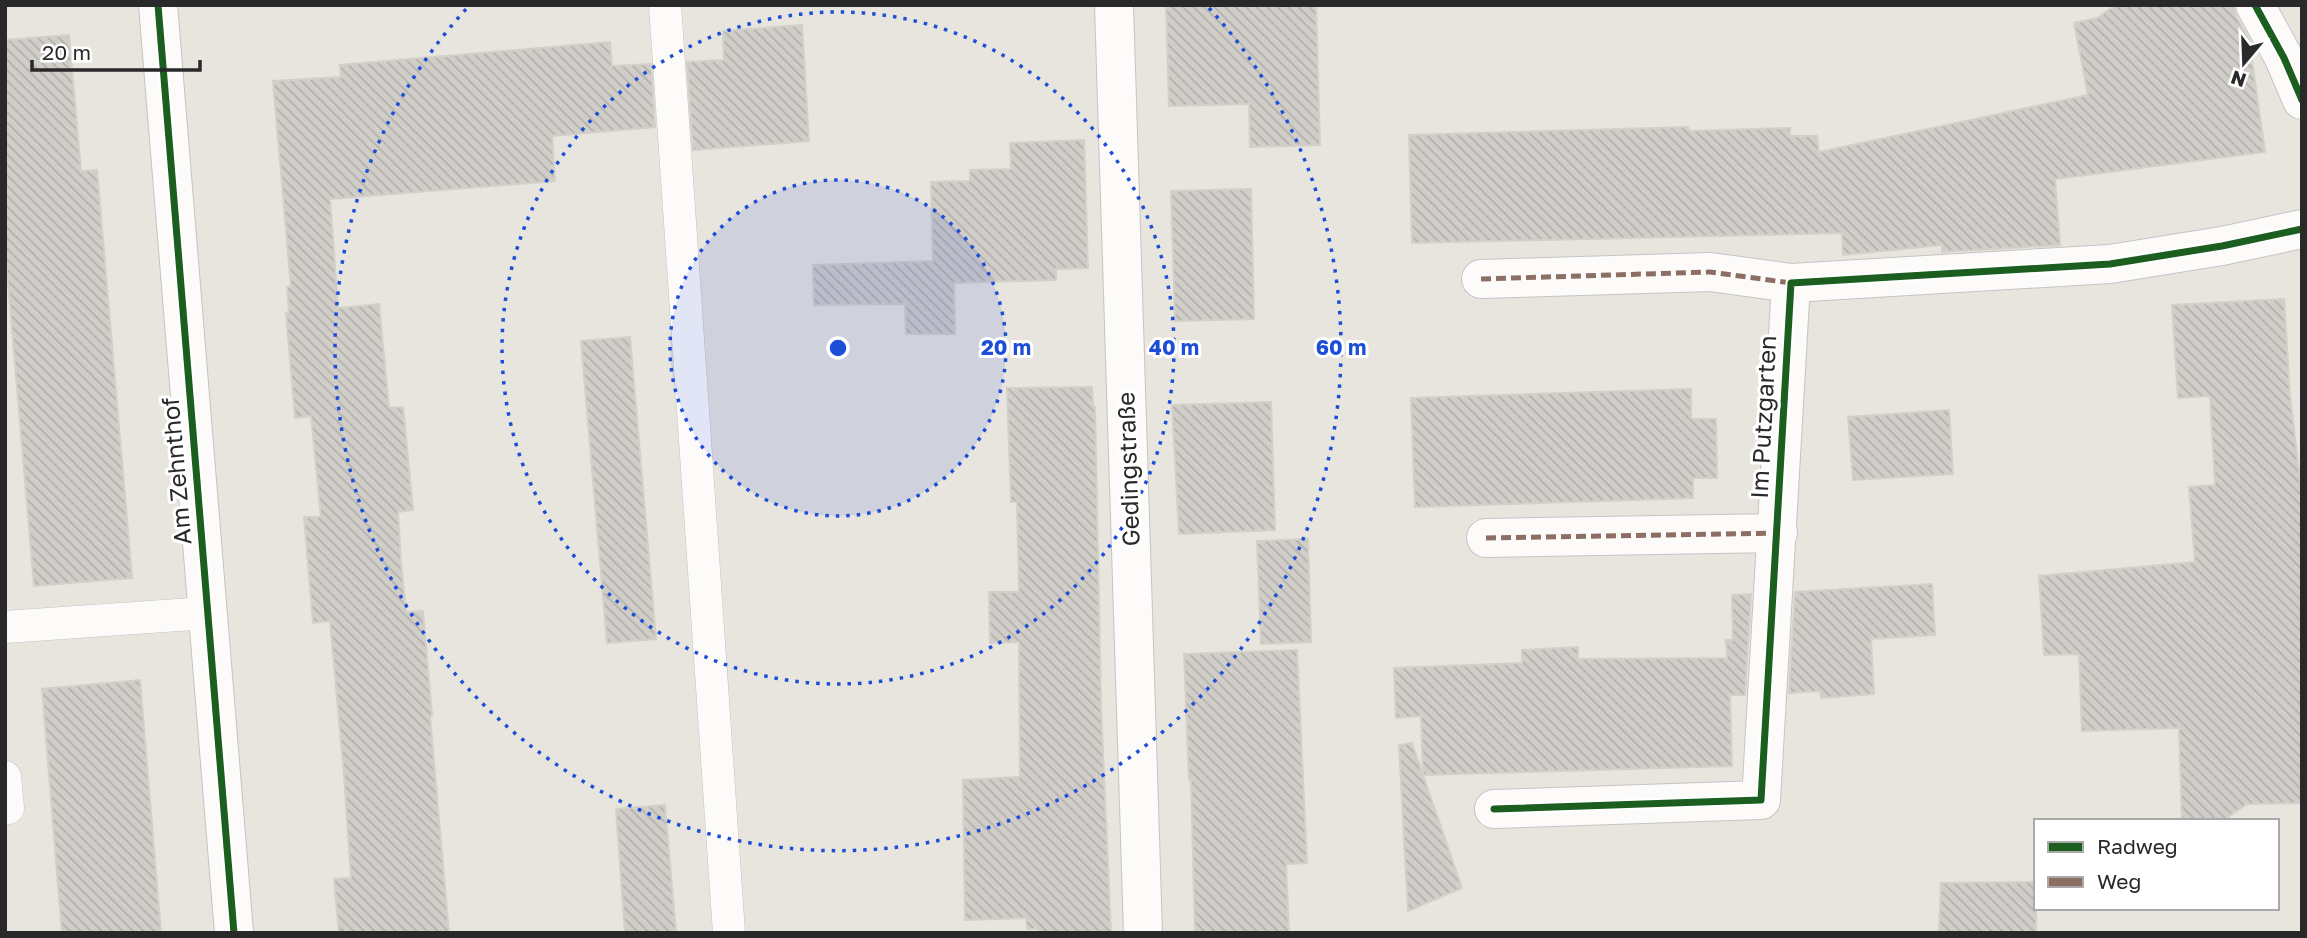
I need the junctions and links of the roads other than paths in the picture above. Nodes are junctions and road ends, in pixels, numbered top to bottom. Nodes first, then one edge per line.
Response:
1 (158, 5) edge
2 (665, 5) edge
3 (1114, 5) edge
4 (2255, 5) edge
5 (2302, 100) edge
6 (2302, 229) edge
7 (1481, 279) dead end
8 (1791, 283) junction
9 (1777, 533) junction
10 (1486, 538) dead end
11 (208, 613) junction
12 (5, 627) edge
13 (1494, 809) dead end
14 (234, 933) edge
15 (729, 933) edge
16 (1143, 933) edge

1 - 11 street, Am Zehnthof
2 - 15 lane
3 - 16 street, Gedingstraße
4 - 5 street
6 - 8 street
7 - 8 street
8 - 9 street, Im Putzgarten
9 - 10 street, Im Putzgarten
9 - 13 street, Im Putzgarten
11 - 12 lane
11 - 14 street, Am Zehnthof

